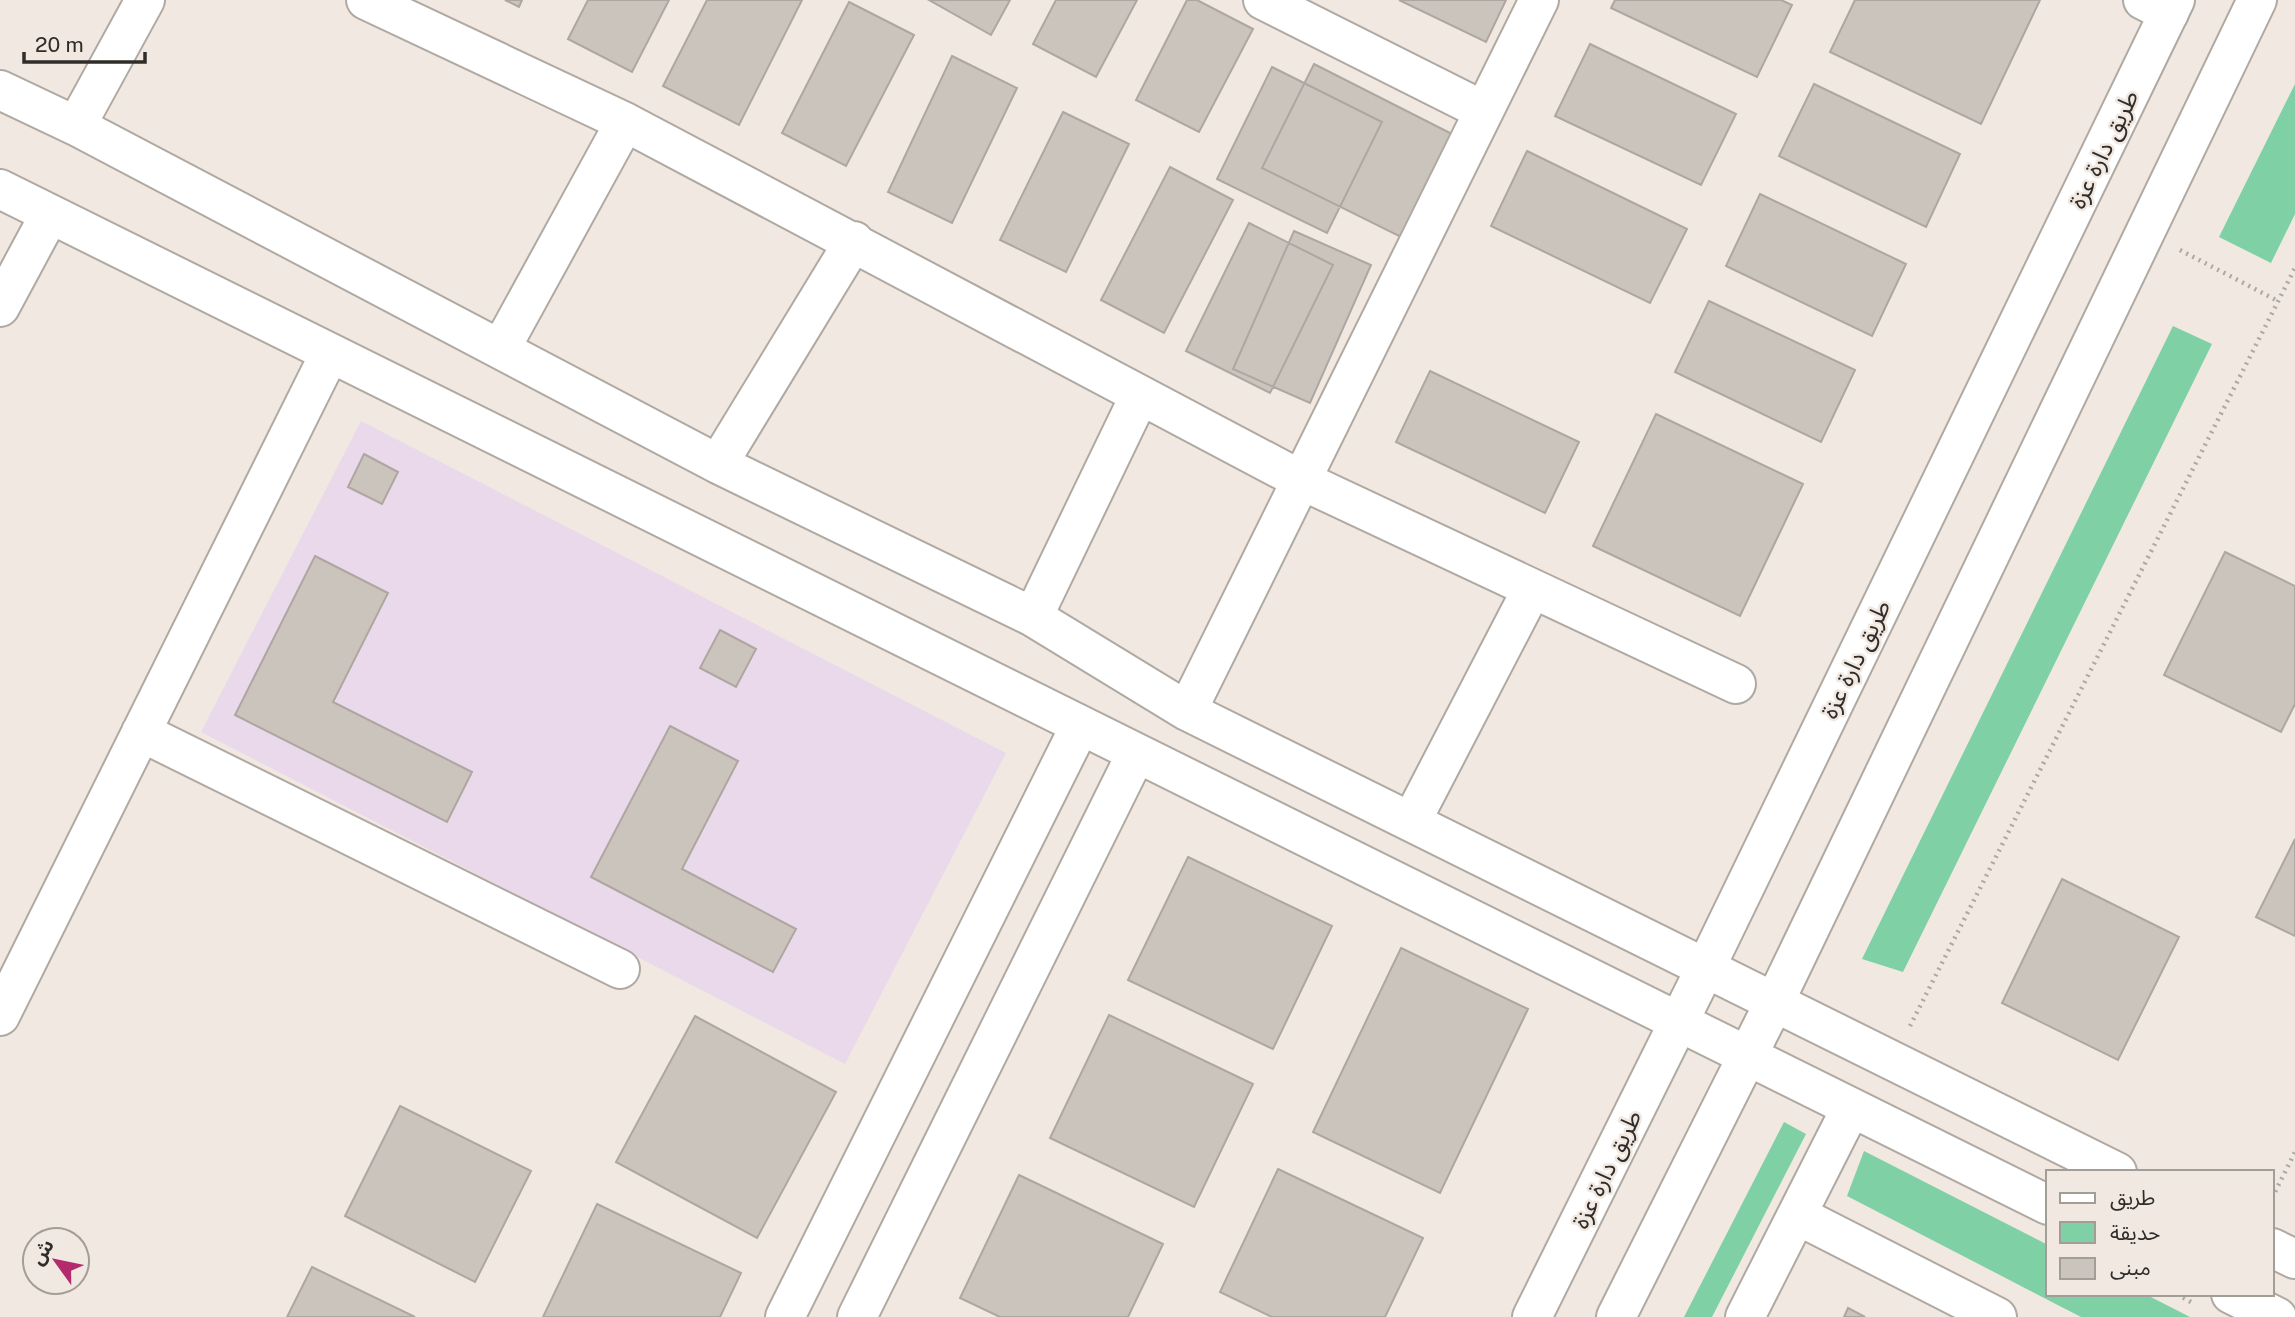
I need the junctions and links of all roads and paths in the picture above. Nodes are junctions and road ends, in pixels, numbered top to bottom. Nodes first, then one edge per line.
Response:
1 (145, 0) edge
2 (366, 0) edge
3 (1263, 0) edge
4 (1539, 0) edge
5 (2257, 0) edge
6 (2162, 4) edge
7 (0, 90) edge
8 (1485, 111) junction
9 (625, 122) junction
10 (76, 126) junction
11 (0, 189) edge
12 (50, 214) junction
13 (2145, 231) junction
14 (855, 242) junction
15 (2295, 268) edge
16 (2293, 276) edge
17 (2278, 301) junction
18 (0, 307) edge
19 (501, 348) junction
20 (329, 355) junction
21 (1139, 397) junction
22 (718, 464) junction
23 (1301, 480) junction
24 (1532, 589) junction
25 (1033, 617) junction
26 (1736, 684) dead end
27 (1187, 711) junction
28 (1080, 726) junction
29 (141, 732) junction
30 (1136, 754) junction
31 (1411, 822) junction
32 (620, 969) dead end
33 (1705, 969) junction
34 (1773, 1003) junction
35 (0, 1016) edge
36 (1678, 1023) junction
37 (1747, 1057) junction
38 (1892, 1061) junction
39 (1851, 1108) junction
40 (2295, 1152) edge
41 (2113, 1170) edge
42 (2274, 1194) edge
43 (2046, 1204) edge
44 (1797, 1215) junction
45 (2274, 1249) edge
46 (2295, 1259) edge
47 (2235, 1296) edge
48 (785, 1317) edge
49 (857, 1317) edge
50 (1532, 1317) edge
51 (1616, 1317) edge
52 (1745, 1317) edge
53 (1997, 1317) edge
54 (2277, 1317) edge

1 - 10 street
2 - 9 street
3 - 8 street
4 - 8 street
5 - 13 street
6 - 33 street, طريق دارة عزة
7 - 10 street
8 - 23 street
9 - 14 street
9 - 19 street
10 - 19 street
11 - 12 street
12 - 18 street
12 - 20 street
13 - 17 path
13 - 34 street
14 - 21 street
14 - 22 street
15 - 16 path
16 - 17 path
17 - 38 path
19 - 22 street
20 - 28 street
20 - 29 street
21 - 23 street
21 - 25 street
22 - 25 street
23 - 24 street
23 - 27 street
24 - 26 street
24 - 31 street
25 - 27 street
27 - 31 street
28 - 30 street
28 - 48 street
29 - 32 street
29 - 35 street
30 - 36 street
30 - 49 street
31 - 33 street
33 - 34 street
33 - 36 street, طريق دارة عزة
34 - 37 street
34 - 38 street
36 - 37 street
36 - 50 street, طريق دارة عزة
37 - 39 street
37 - 51 street
38 - 41 street
39 - 43 street
39 - 44 street
40 - 42 path
44 - 52 street
44 - 53 street
45 - 46 street
47 - 54 street

